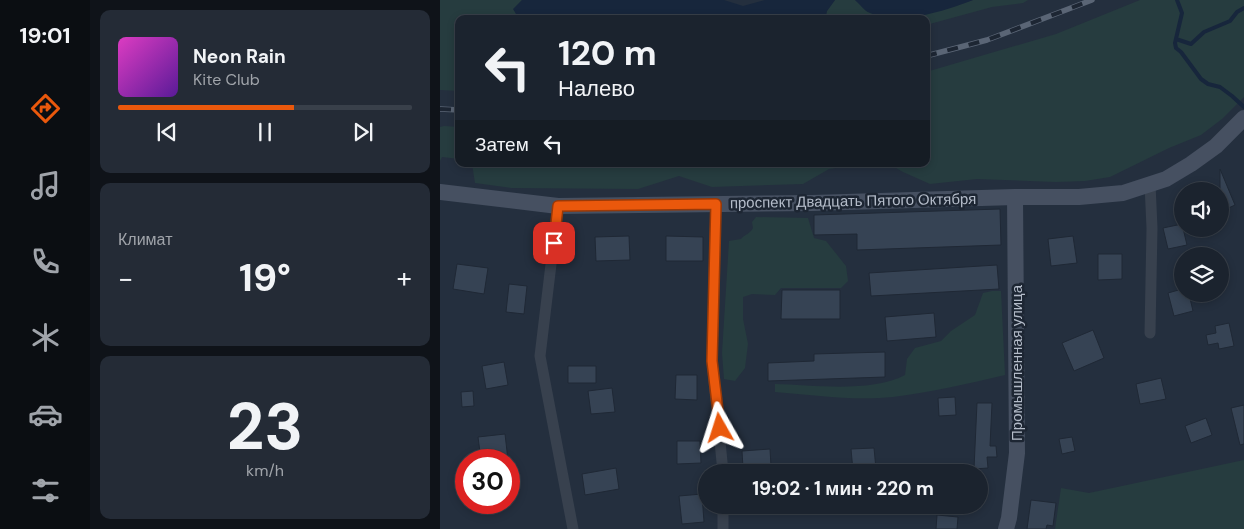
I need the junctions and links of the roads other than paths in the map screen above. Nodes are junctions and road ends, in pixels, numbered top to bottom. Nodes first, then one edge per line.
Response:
1 (1244, 118) edge
2 (1150, 184) junction
3 (440, 192) edge
4 (1015, 197) junction
5 (716, 204) junction
6 (558, 206) junction
7 (1150, 333) dead end
8 (723, 464) edge
9 (723, 514) edge
10 (573, 529) edge
11 (723, 529) edge
12 (1006, 529) edge

1 - 2 street, проспект Двадцать Пятого Октября
2 - 4 street, проспект Двадцать Пятого Октября
2 - 7 street
3 - 6 street, проспект Двадцать Пятого Октября
4 - 5 street, проспект Двадцать Пятого Октября
4 - 12 street, Промышленная улица
5 - 6 street, проспект Двадцать Пятого Октября
5 - 8 street
6 - 10 street
9 - 11 street

